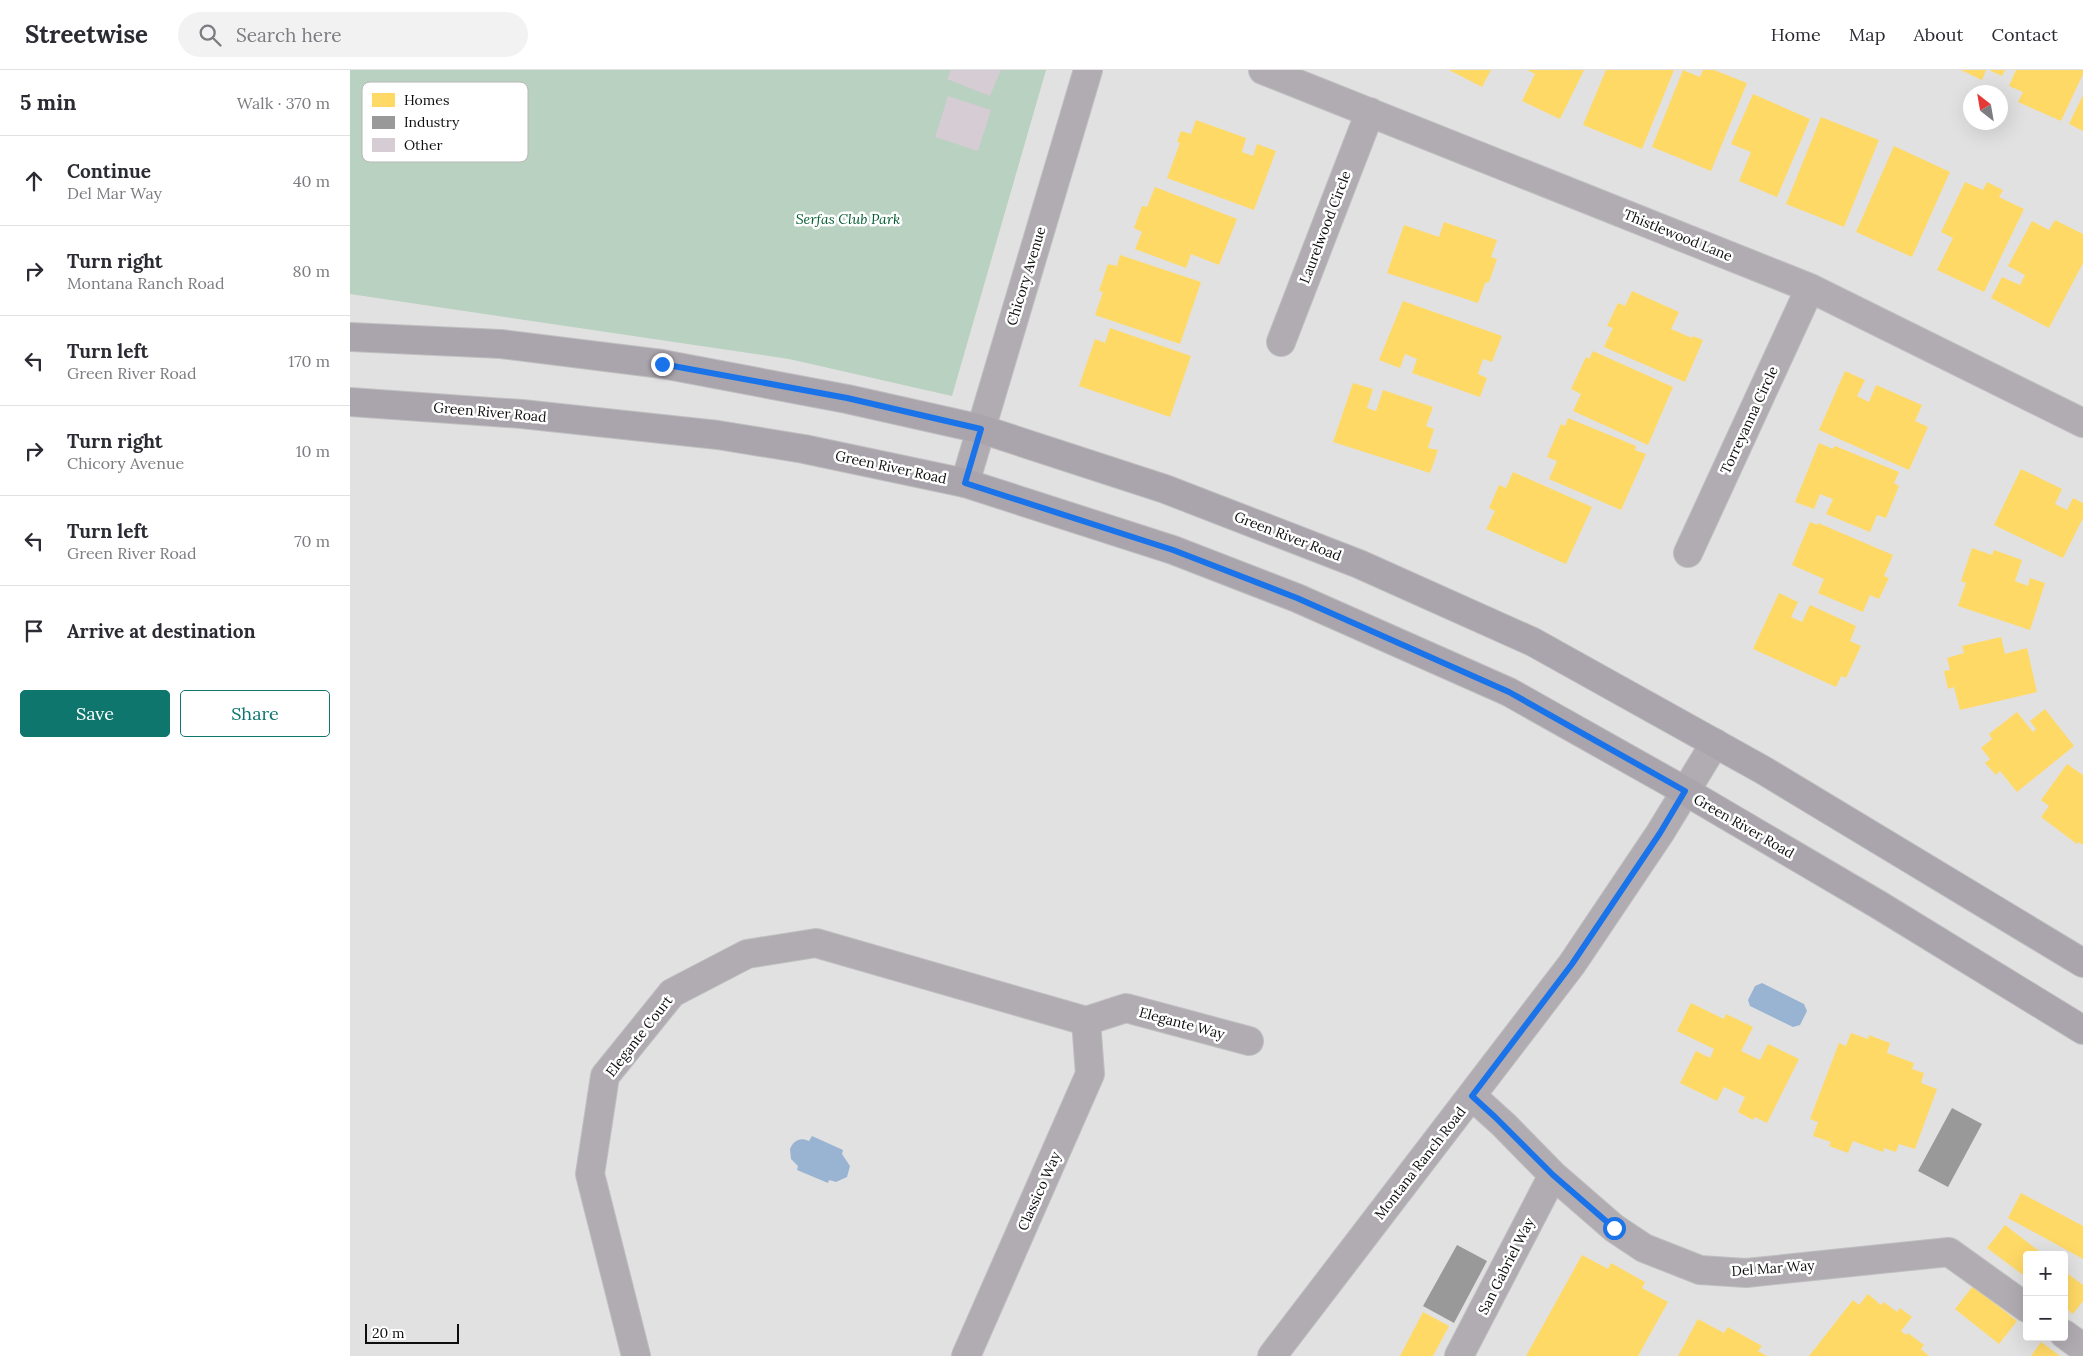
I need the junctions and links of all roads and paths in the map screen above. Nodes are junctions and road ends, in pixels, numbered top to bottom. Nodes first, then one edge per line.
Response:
1 (1088, 70) edge
2 (1263, 70) edge
3 (1370, 112) junction
4 (1810, 288) junction
5 (350, 337) edge
6 (1281, 342) dead end
7 (350, 402) edge
8 (2083, 423) edge
9 (981, 429) junction
10 (965, 483) junction
11 (1688, 553) dead end
12 (1716, 743) junction
13 (1685, 791) junction
14 (2083, 963) edge
15 (1086, 1021) junction
16 (2083, 1030) edge
17 (1249, 1042) dead end
18 (1472, 1096) junction
19 (1553, 1175) junction
20 (2023, 1305) edge
21 (2068, 1337) edge
22 (2083, 1348) edge
23 (636, 1356) edge
24 (966, 1356) edge
25 (1272, 1356) edge
26 (1459, 1356) edge

1 - 9 street, Chicory Avenue
2 - 3 street, Thistlewood Lane
3 - 4 street, Thistlewood Lane
3 - 6 street, Laurelwood Circle
4 - 8 street, Thistlewood Lane
4 - 11 street, Torreyanna Circle
5 - 9 main road, Green River Road
7 - 10 main road, Green River Road
9 - 10 street, Chicory Avenue
9 - 12 main road, Green River Road
10 - 13 main road, Green River Road
12 - 13 street, Montana Ranch Road
12 - 14 main road, Green River Road
13 - 16 main road, Green River Road
13 - 18 street, Montana Ranch Road
15 - 17 street, Elegante Way
15 - 23 street, Elegante Court
15 - 24 street, Classico Way
18 - 19 street, Del Mar Way
18 - 25 street, Montana Ranch Road
19 - 20 street, Del Mar Way
19 - 26 street, San Gabriel Way
21 - 22 street

